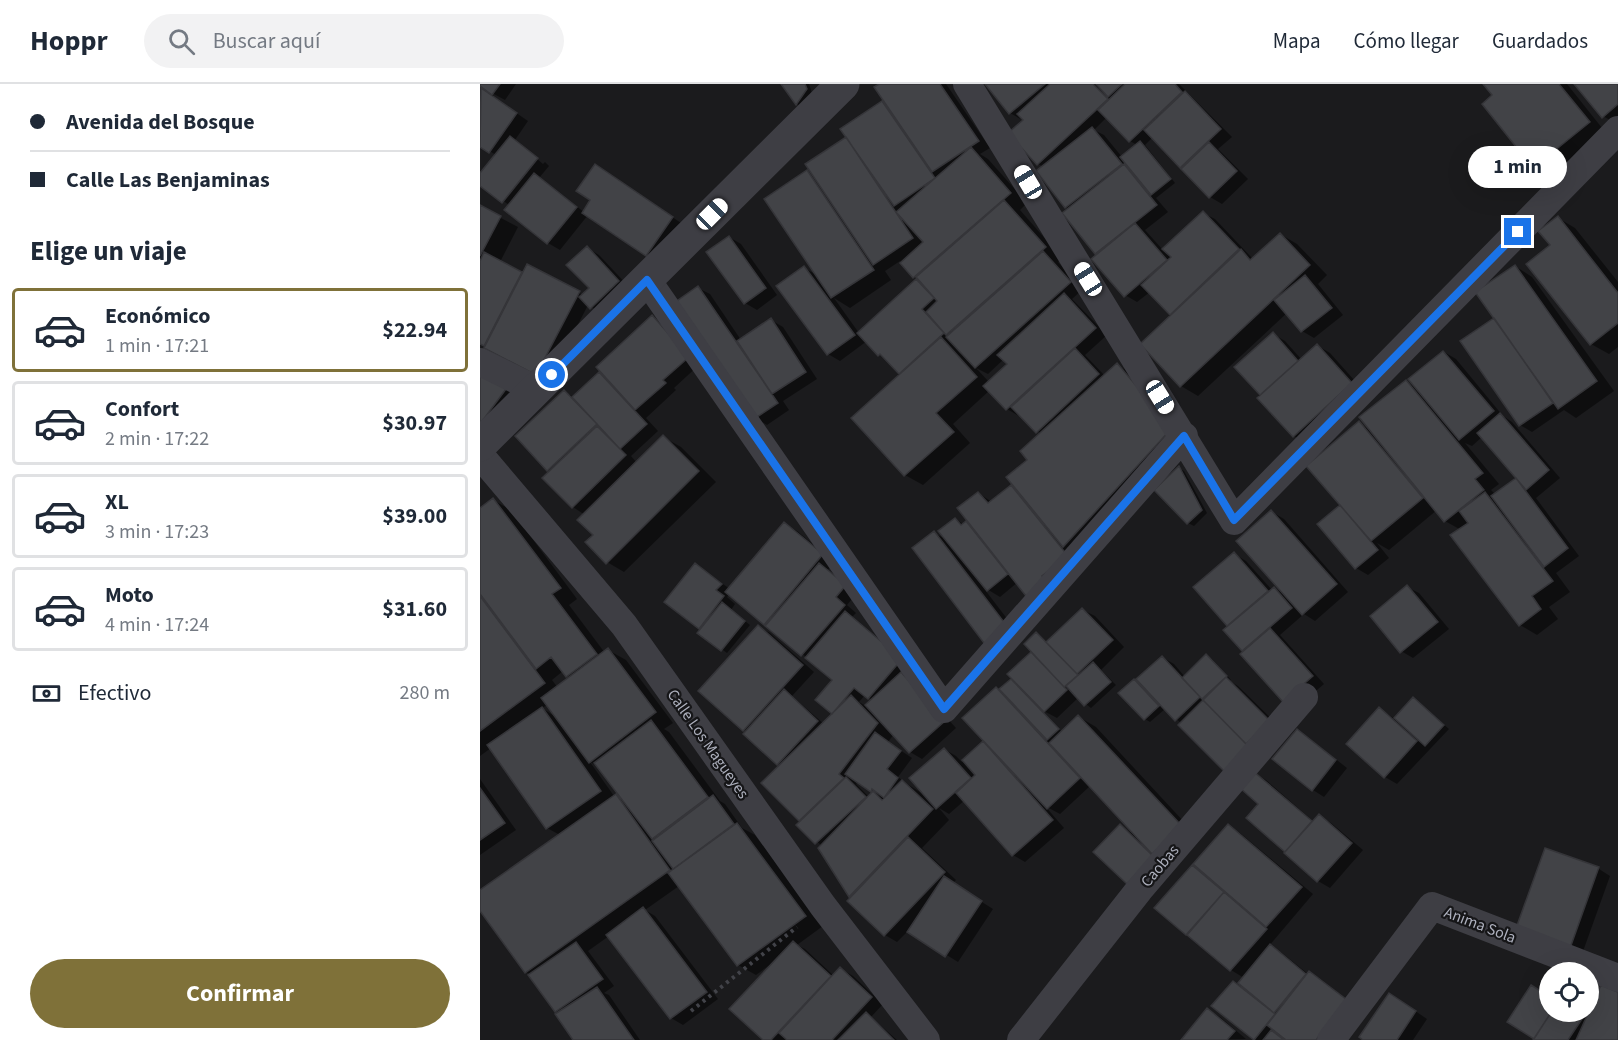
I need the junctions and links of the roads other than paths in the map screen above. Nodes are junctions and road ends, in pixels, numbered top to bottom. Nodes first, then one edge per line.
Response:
1 (843, 84) edge
2 (967, 84) edge
3 (1618, 129) edge
4 (647, 280) junction
5 (480, 362) edge
6 (537, 390) junction
7 (1184, 436) junction
8 (480, 445) edge
9 (480, 455) edge
10 (1304, 697) dead end
11 (1618, 978) edge
12 (926, 1040) edge
13 (1021, 1040) edge
14 (1331, 1040) edge

1 - 4 street
2 - 7 street
3 - 7 street
4 - 6 street
4 - 7 street
5 - 6 street
6 - 8 street
9 - 12 street, Calle Los Magueyes
10 - 13 street, Caobas
11 - 14 street, Anima Sola

